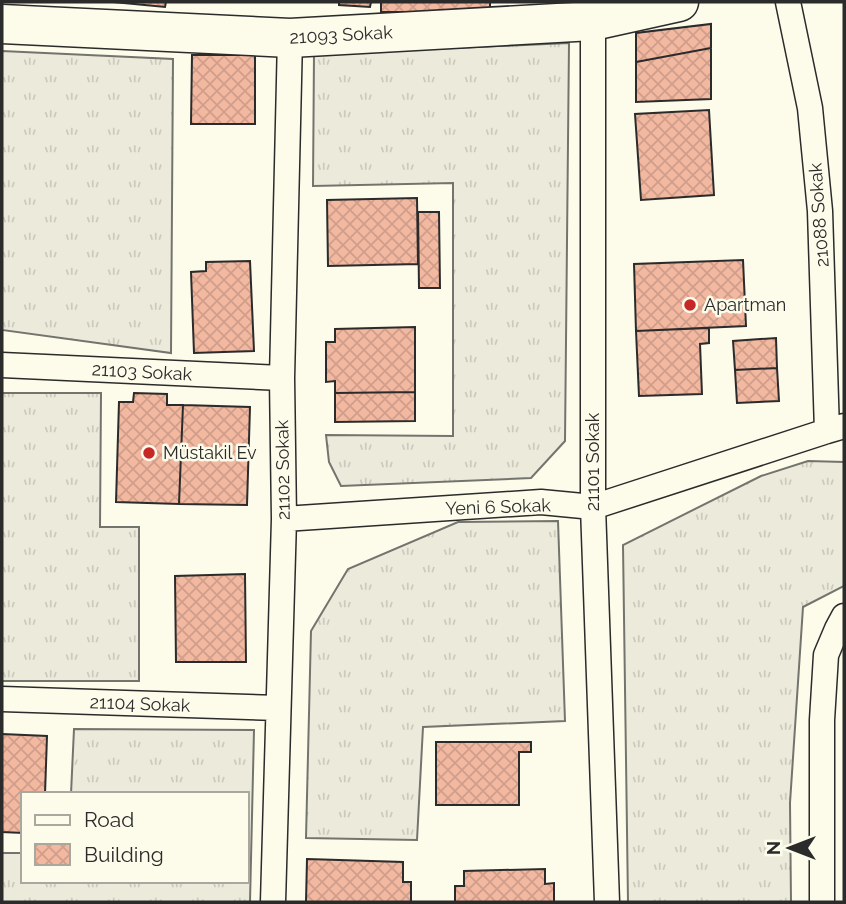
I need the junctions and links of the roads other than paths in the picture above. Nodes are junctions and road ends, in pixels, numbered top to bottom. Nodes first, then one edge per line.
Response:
1 (679, 2) edge
2 (788, 2) edge
3 (593, 21) junction
4 (2, 24) edge
5 (290, 38) junction
6 (2, 365) edge
7 (282, 378) junction
8 (836, 428) edge
9 (593, 507) junction
10 (284, 519) junction
11 (844, 616) edge
12 (2, 699) edge
13 (278, 708) junction
14 (273, 902) edge
15 (607, 902) edge
16 (822, 902) edge

1 - 3 street, 21093 Sokak
2 - 8 lane, 21088 Sokak
3 - 5 street, 21093 Sokak
3 - 9 lane, 21101 Sokak
4 - 5 street, 21093 Sokak
5 - 7 lane, 21102 Sokak
6 - 7 lane, 21103 Sokak
7 - 10 lane, 21102 Sokak
8 - 9 lane, Yeni 6 Sokak
9 - 10 lane, Yeni 6 Sokak
9 - 15 lane, 21101 Sokak
10 - 13 lane, 21102 Sokak
11 - 16 lane
12 - 13 lane, 21104 Sokak
13 - 14 lane, 21102 Sokak

